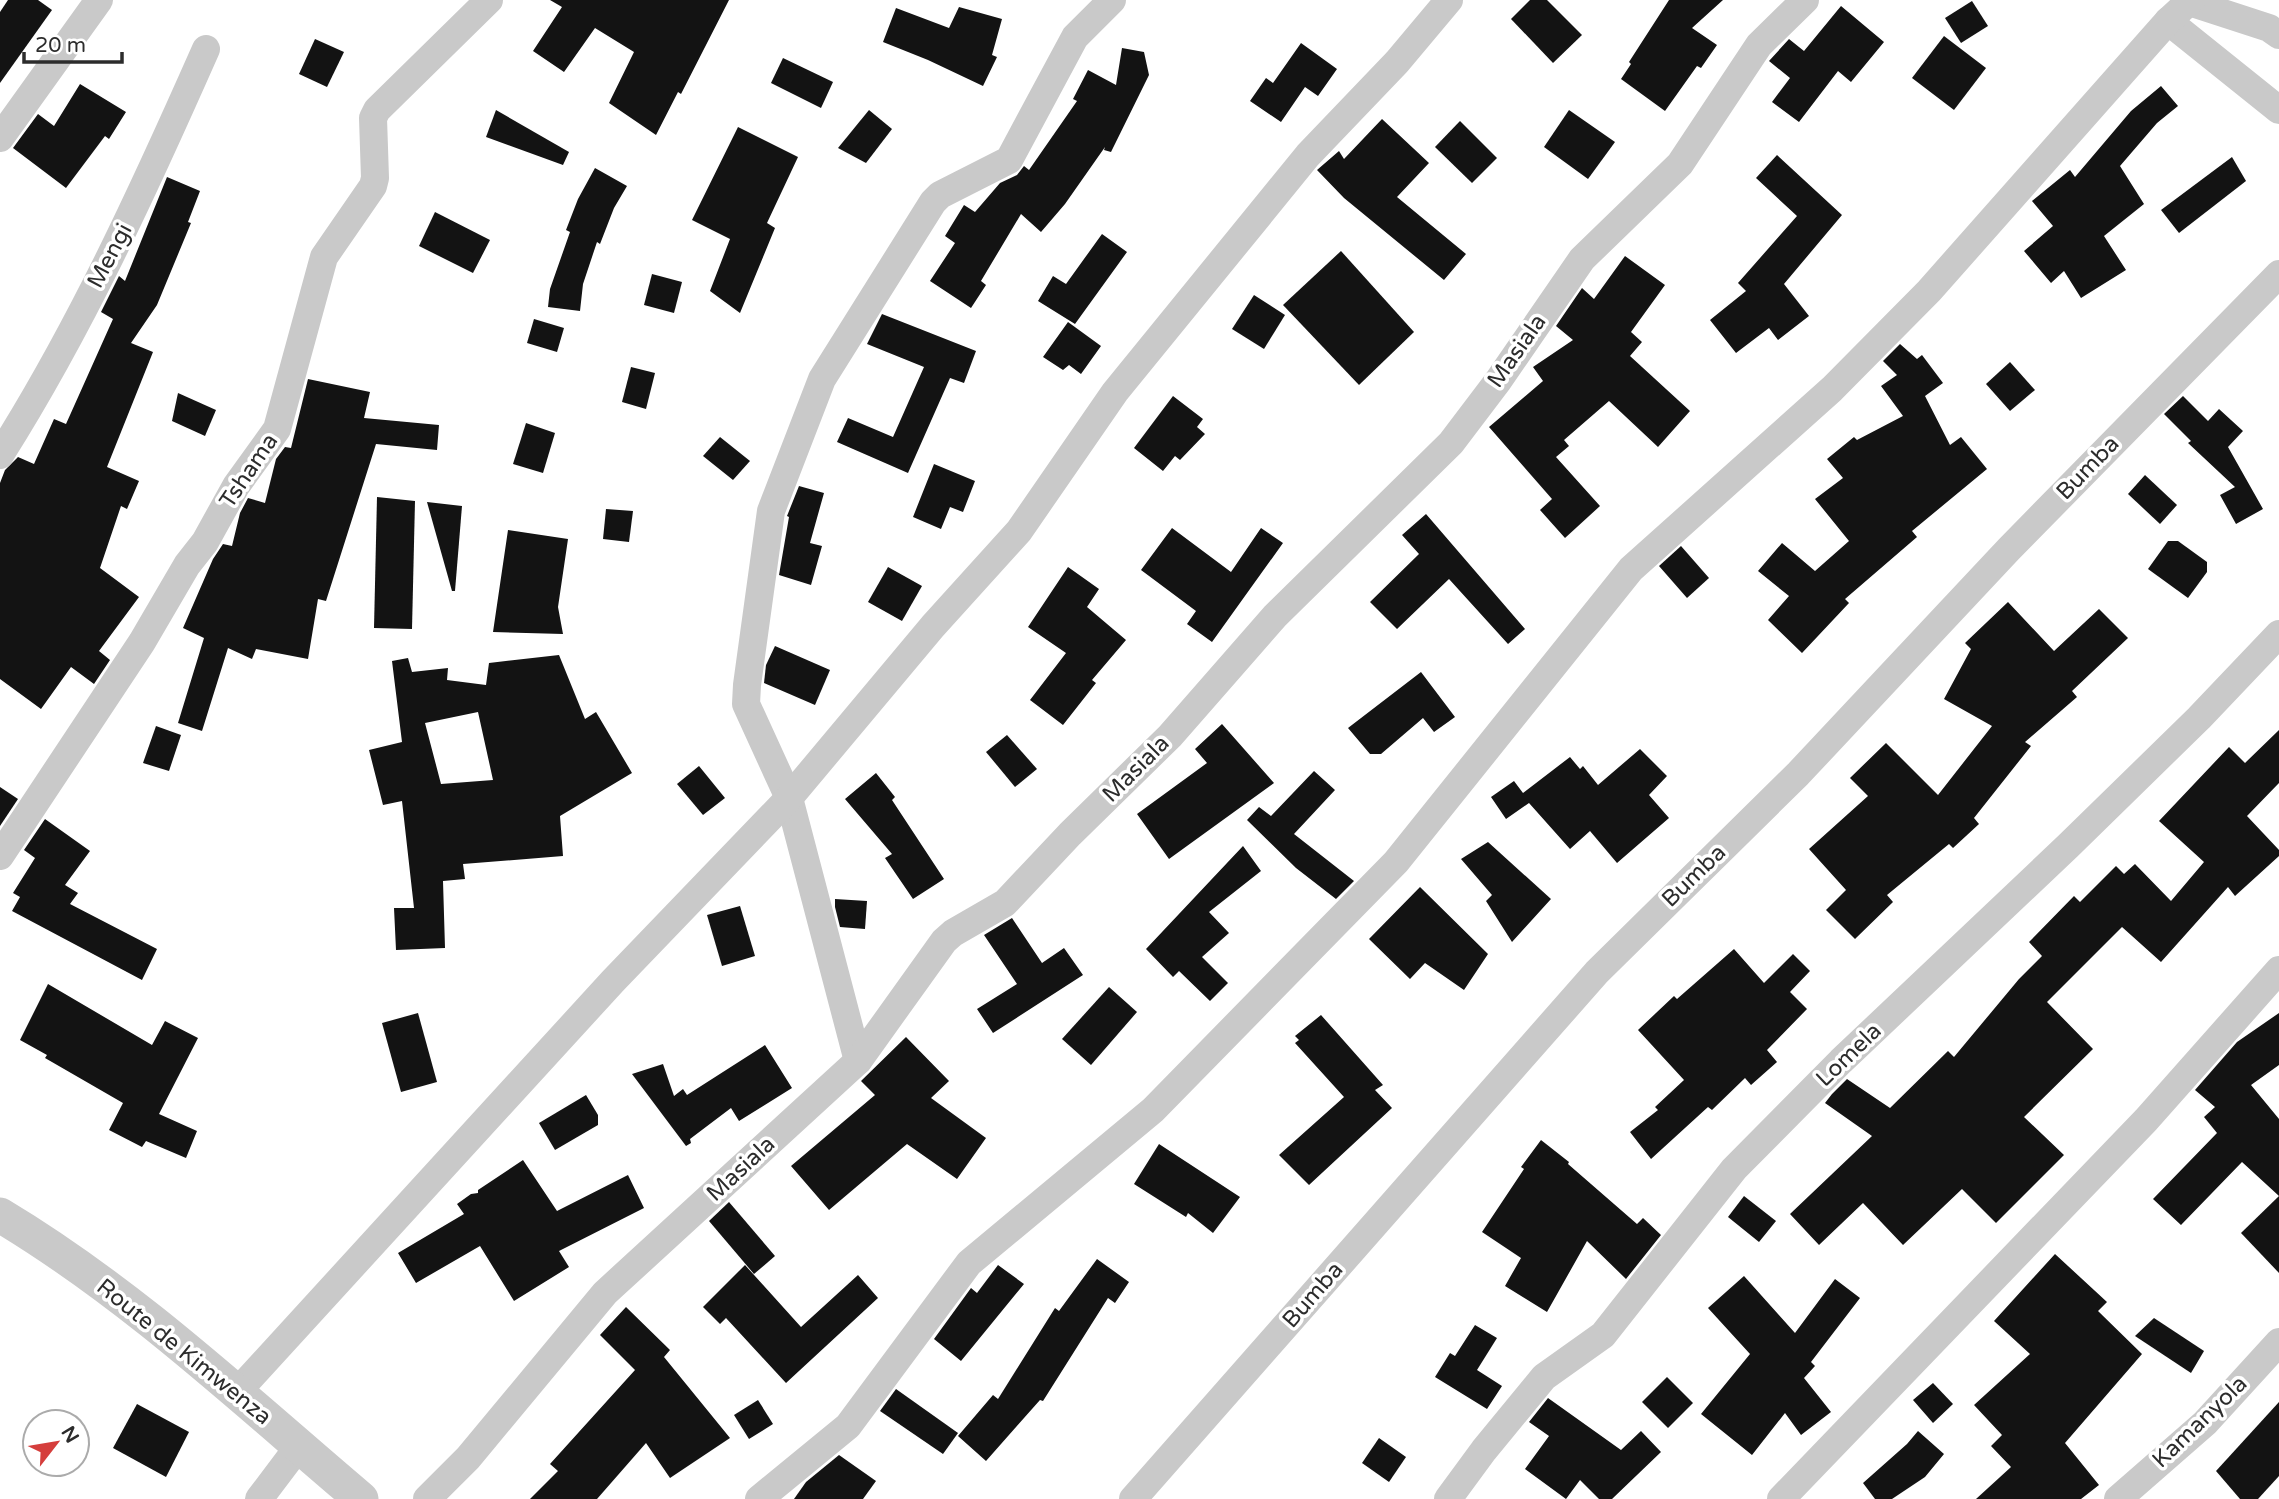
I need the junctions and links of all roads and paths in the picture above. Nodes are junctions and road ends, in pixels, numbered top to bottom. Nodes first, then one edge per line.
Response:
1 (99, 0) edge
2 (1112, 0) edge
3 (1449, 0) edge
4 (1805, 0) edge
5 (2190, 1) edge
6 (487, 2) edge
7 (2168, 22) junction
8 (2279, 35) edge
9 (206, 48) dead end
10 (2279, 110) edge
11 (0, 138) edge
12 (2279, 274) edge
13 (0, 455) edge
14 (2279, 634) edge
15 (789, 797) junction
16 (0, 856) edge
17 (2279, 970) edge
18 (858, 1061) junction
19 (0, 1215) edge
20 (2279, 1342) edge
21 (237, 1392) junction
22 (299, 1446) junction
23 (259, 1499) edge
24 (361, 1499) edge
25 (427, 1499) edge
26 (759, 1499) edge
27 (1133, 1499) edge
28 (1448, 1499) edge
29 (1781, 1499) edge
30 (2118, 1499) edge

1 - 11 street
2 - 15 street
3 - 15 street
4 - 18 street, Masiala
5 - 7 street
5 - 8 street
6 - 16 street, Tshama
7 - 10 street
7 - 26 street
9 - 13 street, Mengi
12 - 27 street, Bumba
14 - 28 street, Lomela
15 - 18 street
15 - 21 street
17 - 29 street
18 - 25 street, Masiala
19 - 21 street, Route de Kimwenza
20 - 30 street, Kamanyola
21 - 22 street, Route de Kimwenza
22 - 23 street
22 - 24 street, Route de Kimwenza

